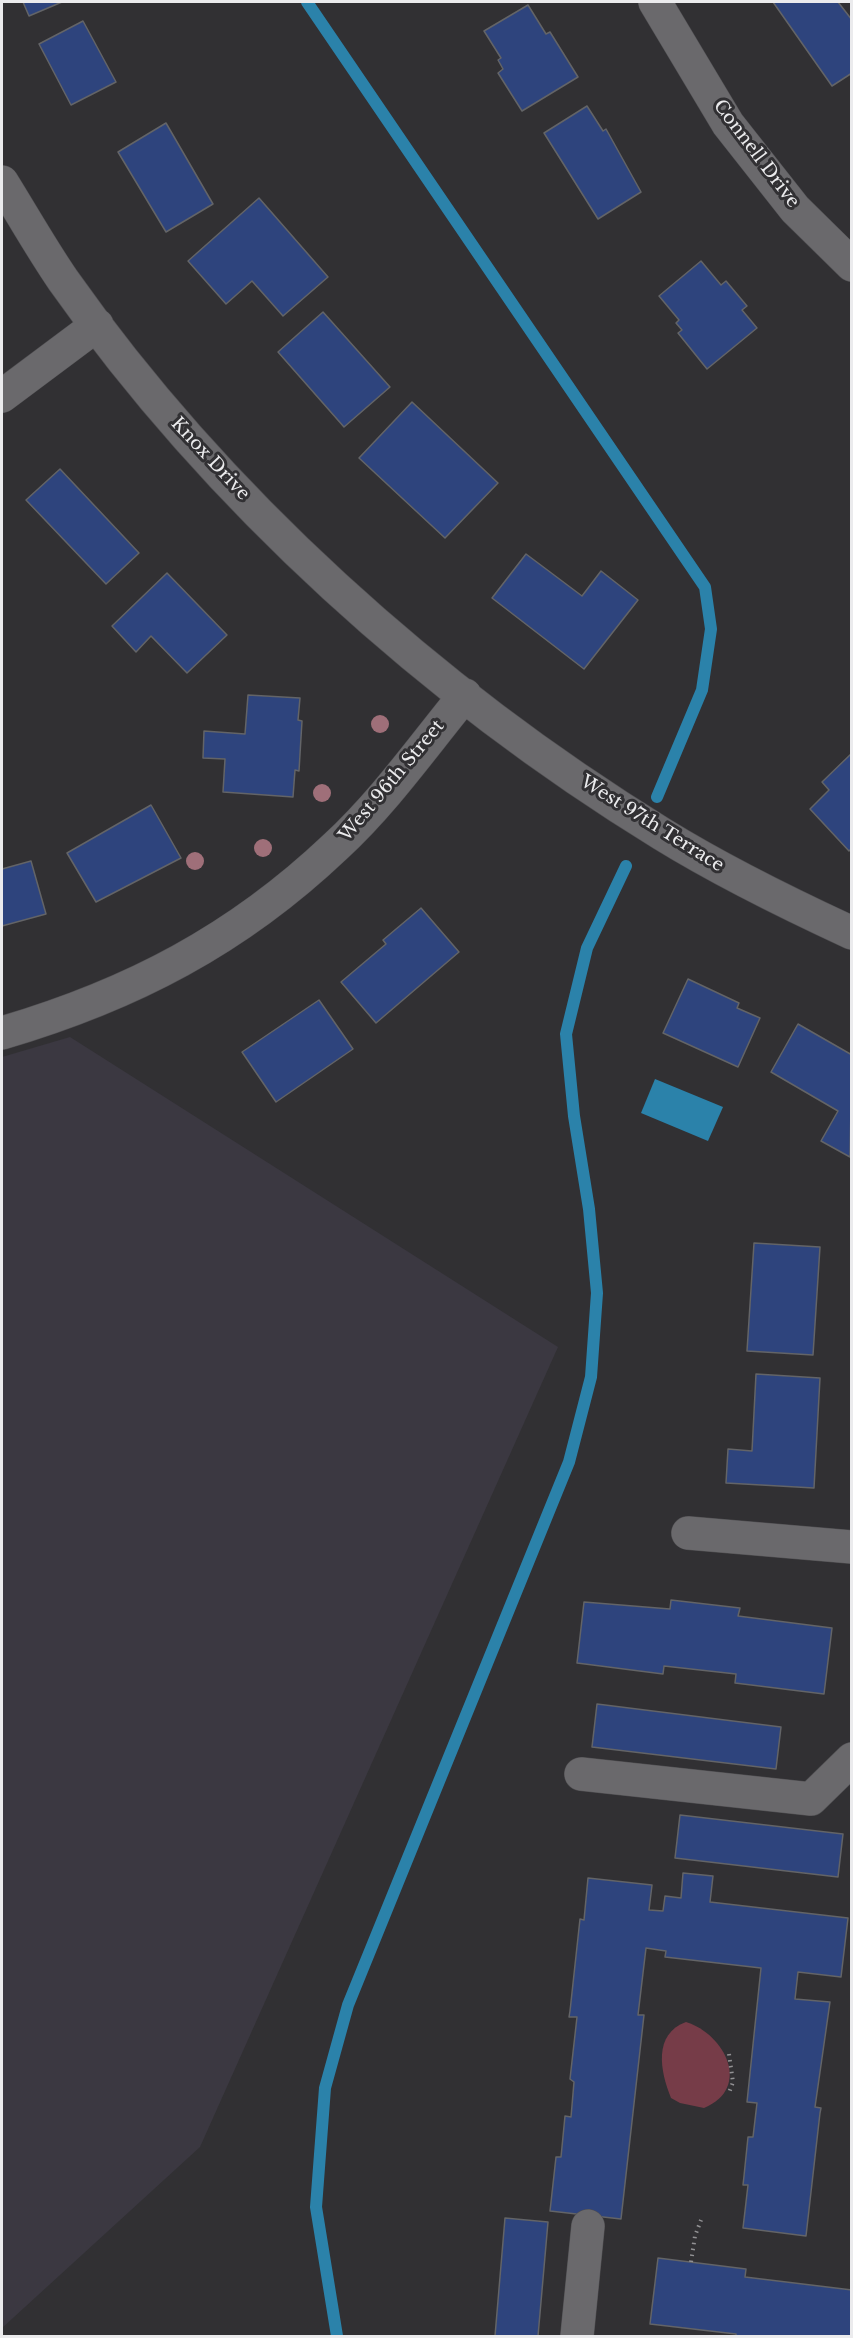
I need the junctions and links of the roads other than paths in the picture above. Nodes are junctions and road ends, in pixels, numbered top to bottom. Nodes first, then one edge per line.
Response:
1 (655, 2) edge
2 (2, 182) edge
3 (852, 266) edge
4 (97, 325) junction
5 (2, 396) edge
6 (465, 695) junction
7 (852, 933) edge
8 (2, 1033) edge
9 (688, 1533) dead end
10 (852, 1547) edge
11 (852, 1759) edge
12 (581, 1774) dead end
13 (588, 2226) dead end
14 (577, 2337) edge

1 - 3 street, Connell Drive
2 - 4 street, Knox Drive
4 - 5 street
4 - 6 street, Knox Drive
6 - 7 street, West 97th Terrace
6 - 8 street, West 96th Street
9 - 10 street
11 - 12 street
13 - 14 street

